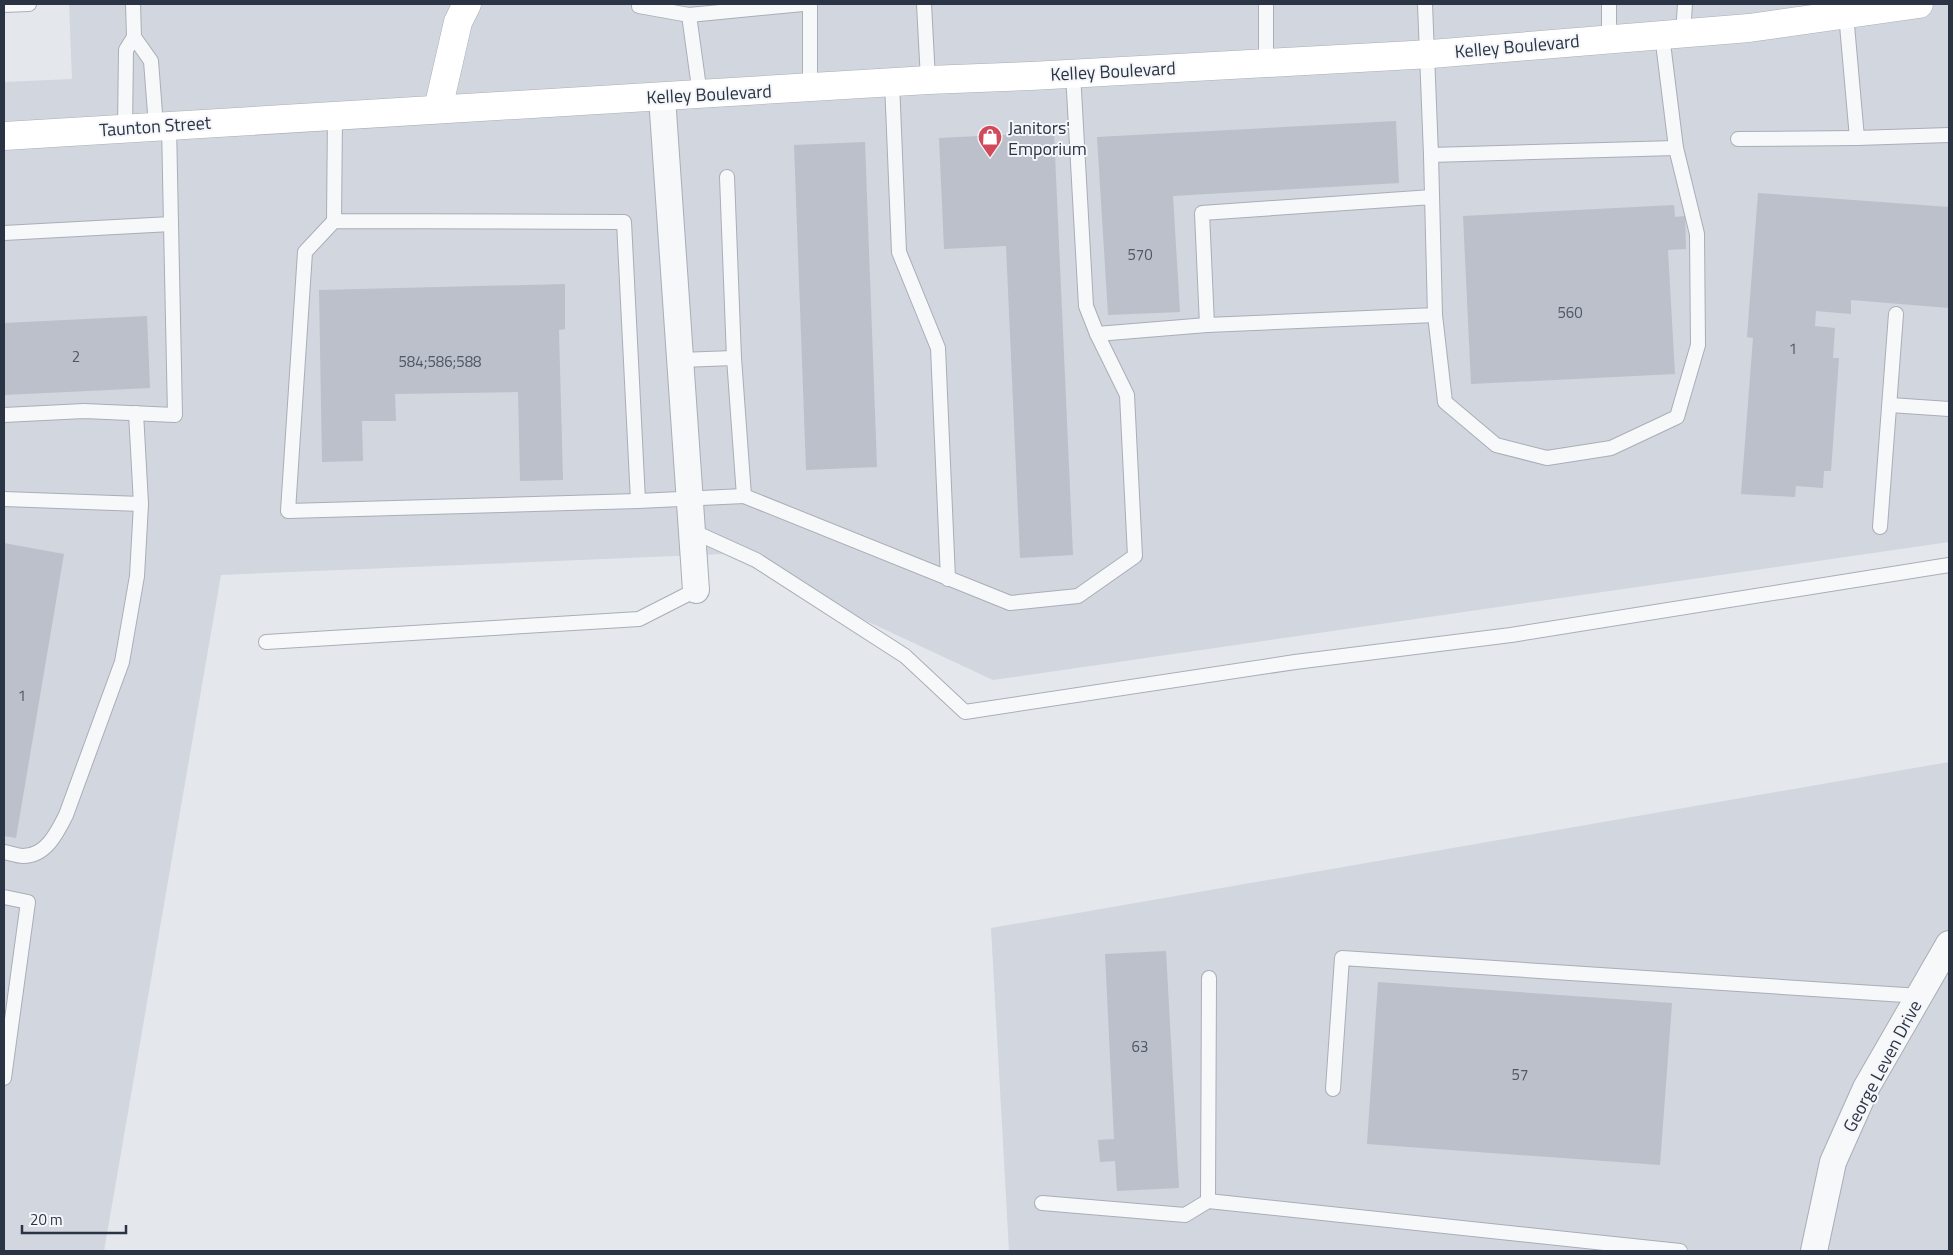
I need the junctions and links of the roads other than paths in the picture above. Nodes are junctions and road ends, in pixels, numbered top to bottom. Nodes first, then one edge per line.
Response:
1 (29, 4) edge
2 (133, 4) edge
3 (468, 4) edge
4 (638, 4) edge
5 (803, 4) edge
6 (810, 4) edge
7 (924, 4) edge
8 (1266, 4) edge
9 (1425, 4) edge
10 (1609, 4) edge
11 (1685, 4) edge
12 (1919, 4) edge
13 (4, 5) edge
14 (1846, 14) junction
15 (689, 15) junction
16 (1672, 34) junction
17 (134, 37) junction
18 (1609, 39) junction
19 (1428, 54) junction
20 (1266, 62) junction
21 (1073, 73) junction
22 (928, 80) junction
23 (892, 82) junction
24 (810, 88) junction
25 (700, 95) junction
26 (662, 97) junction
27 (438, 109) junction
28 (335, 115) junction
29 (305, 116) joint
30 (162, 126) junction
31 (125, 128) junction
32 (1949, 135) edge
33 (4, 136) edge
34 (1857, 138) junction
35 (1738, 139) dead end
36 (1676, 148) junction
37 (1431, 156) junction
38 (727, 178) dead end
39 (1432, 198) junction
40 (334, 221) junction
41 (171, 224) junction
42 (4, 233) edge
43 (1896, 314) dead end
44 (1435, 315) junction
45 (1207, 325) junction
46 (1097, 334) junction
47 (734, 358) junction
48 (680, 360) junction
49 (1890, 405) junction
50 (1949, 409) edge
51 (136, 413) junction
52 (4, 415) edge
53 (744, 496) junction
54 (4, 498) edge
55 (689, 500) junction
56 (638, 501) junction
57 (141, 504) junction
58 (1880, 528) dead end
59 (692, 531) junction
60 (1949, 565) edge
61 (948, 579) junction
62 (696, 590) joint
63 (266, 642) dead end
64 (4, 852) edge
65 (4, 897) edge
66 (1949, 944) edge
67 (1209, 978) dead end
68 (1920, 996) junction
69 (4, 1078) edge
70 (1333, 1089) dead end
71 (1208, 1201) junction
72 (1042, 1203) dead end
73 (1680, 1251) edge
74 (1814, 1251) edge

1 - 13 lane
2 - 17 lane
3 - 27 main road
4 - 15 lane
5 - 15 lane
6 - 24 lane
7 - 22 lane
8 - 20 lane
9 - 19 lane
10 - 18 lane
11 - 16 lane
12 - 14 main road, Kelley Boulevard
14 - 16 main road, Kelley Boulevard
14 - 34 lane
15 - 25 lane
16 - 18 main road, Kelley Boulevard
16 - 36 lane
17 - 30 lane
17 - 31 lane
18 - 19 main road, Kelley Boulevard
19 - 20 main road, Kelley Boulevard
19 - 37 lane
20 - 21 main road, Kelley Boulevard
21 - 22 main road, Kelley Boulevard
21 - 46 lane
22 - 23 main road, Kelley Boulevard
23 - 24 main road, Kelley Boulevard
23 - 61 lane
24 - 25 main road, Kelley Boulevard
25 - 26 main road, Kelley Boulevard
26 - 27 main road, Kelley Boulevard
26 - 48 street
27 - 28 main road, Kelley Boulevard
28 - 29 main road, Kelley Boulevard
28 - 40 lane
29 - 30 main road, Taunton Street
30 - 31 main road, Taunton Street
30 - 41 lane
31 - 33 main road, Taunton Street
32 - 34 lane
34 - 35 lane
36 - 37 lane
36 - 44 lane
37 - 39 lane
38 - 47 lane
39 - 44 lane
39 - 45 lane
40 - 56 lane
40 - 56 lane
41 - 42 lane
41 - 51 lane
43 - 49 lane
44 - 45 lane
45 - 46 lane
46 - 61 lane
47 - 48 lane
47 - 53 lane
48 - 55 street
49 - 50 lane
49 - 58 lane
51 - 52 lane
51 - 57 lane
53 - 55 lane
53 - 61 lane
54 - 57 lane
55 - 56 lane
55 - 59 street
57 - 64 lane
59 - 60 lane
59 - 62 street
62 - 63 lane
65 - 69 lane
66 - 68 street, George Leven Drive
67 - 71 lane
68 - 70 lane
68 - 74 street, George Leven Drive
71 - 72 lane
71 - 73 lane

